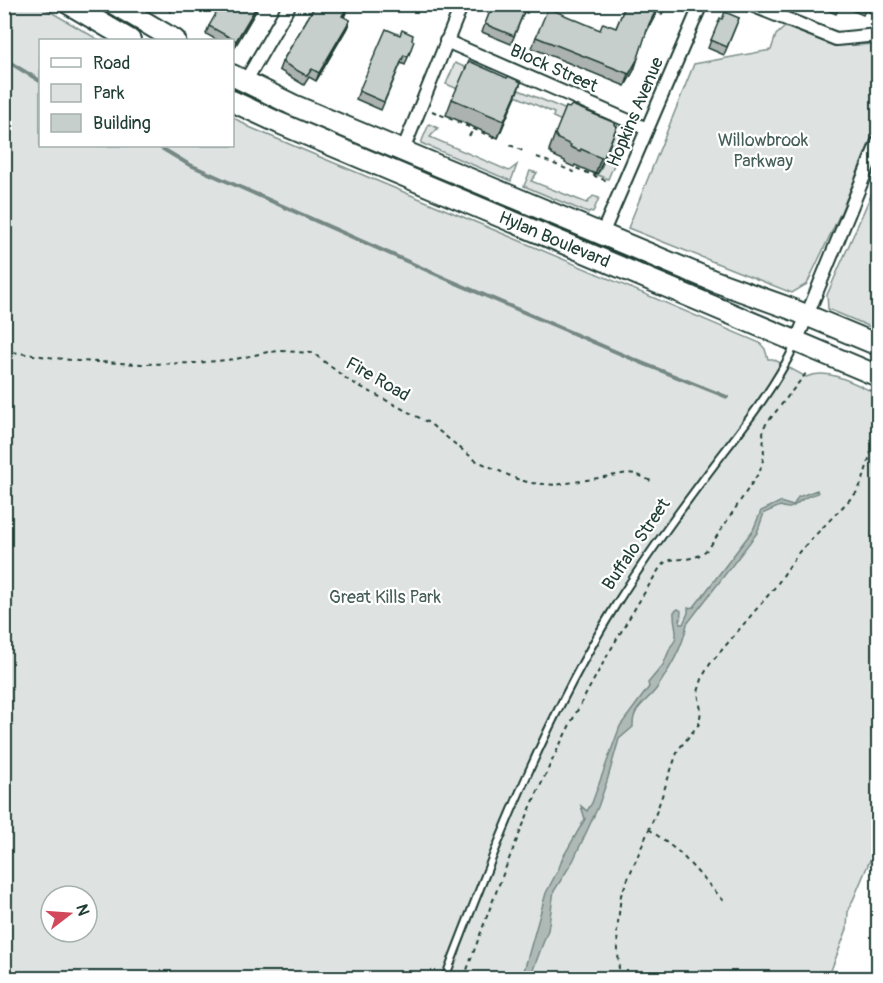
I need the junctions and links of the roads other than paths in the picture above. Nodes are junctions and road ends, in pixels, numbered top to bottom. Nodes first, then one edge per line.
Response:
1 (69, 4) edge
2 (114, 4) edge
3 (290, 4) edge
4 (462, 4) edge
5 (701, 4) edge
6 (749, 4) edge
7 (879, 35) edge
8 (128, 39) edge
9 (173, 39) edge
10 (447, 41) junction
11 (239, 78) edge
12 (234, 102) edge
13 (647, 129) junction
14 (879, 142) edge
15 (403, 150) junction
16 (602, 234) junction
17 (807, 315) junction
18 (796, 342) junction
19 (879, 345) edge
20 (879, 376) edge
21 (445, 978) edge

1 - 8 main road
2 - 9 main road
3 - 11 street
4 - 10 street
5 - 13 street, Hopkins Avenue
6 - 7 street
10 - 13 street, Block Street
10 - 15 street
11 - 15 main road, Hylan Boulevard
12 - 18 main road, Hylan Boulevard
13 - 16 street, Hopkins Avenue
14 - 17 street, Buffalo Street
15 - 16 main road, Hylan Boulevard
16 - 17 main road, Hylan Boulevard
17 - 18 street, Buffalo Street
17 - 19 main road, Hylan Boulevard
18 - 20 main road, Hylan Boulevard
18 - 21 lane, Buffalo Street

